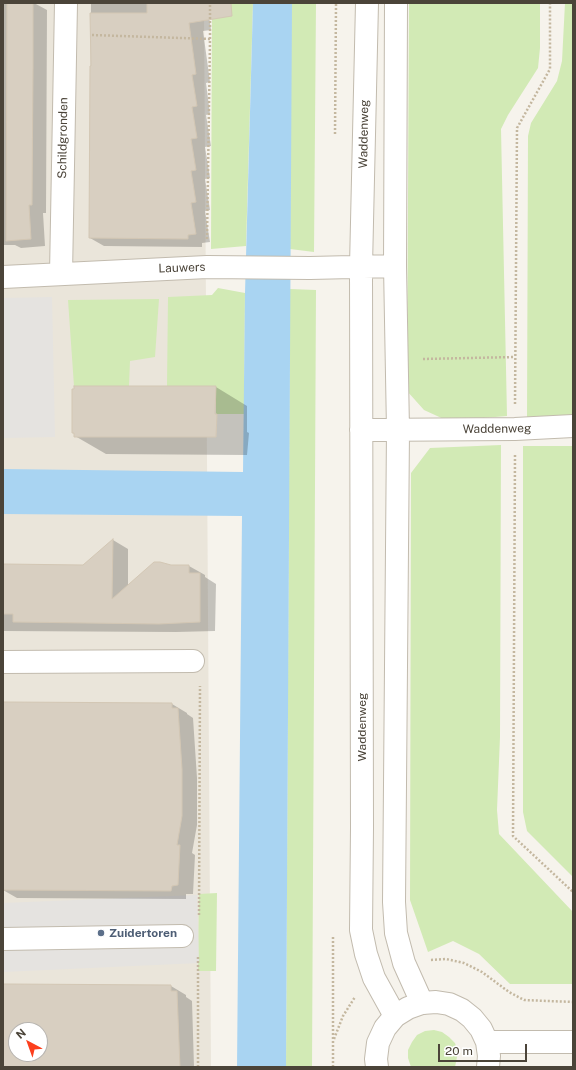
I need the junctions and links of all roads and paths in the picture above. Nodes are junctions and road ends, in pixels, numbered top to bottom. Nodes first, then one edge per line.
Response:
1 (66, 3) edge
2 (210, 3) edge
3 (367, 3) edge
4 (396, 3) edge
5 (65, 34) junction
6 (210, 39) junction
7 (361, 266) junction
8 (395, 266) junction
9 (211, 267) junction
10 (61, 274) junction
11 (3, 277) edge
12 (573, 426) edge
13 (361, 430) junction
14 (398, 430) junction
15 (193, 661) joint
16 (3, 662) edge
17 (198, 922) dead end
18 (182, 936) dead end
19 (3, 938) edge
20 (198, 950) dead end
21 (422, 1003) junction
22 (395, 1016) junction
23 (487, 1042) junction
24 (573, 1042) edge
25 (198, 1067) edge
26 (377, 1067) edge
27 (488, 1067) edge

1 - 5 street, Schildgronden
2 - 6 path
3 - 7 street, Waddenweg
4 - 8 street
5 - 6 path
5 - 10 street, Schildgronden
6 - 9 path
7 - 8 street
7 - 9 street, Lauwers
7 - 13 street, Waddenweg
8 - 14 street
9 - 10 street, Lauwers
10 - 11 street, Lauwers
12 - 14 street, Waddenweg
13 - 14 street, Waddenweg
13 - 22 street, Waddenweg
14 - 21 street
15 - 16 street
15 - 17 path
18 - 19 street
20 - 25 path
21 - 22 street
21 - 23 street
22 - 26 street
23 - 24 street
23 - 27 street

